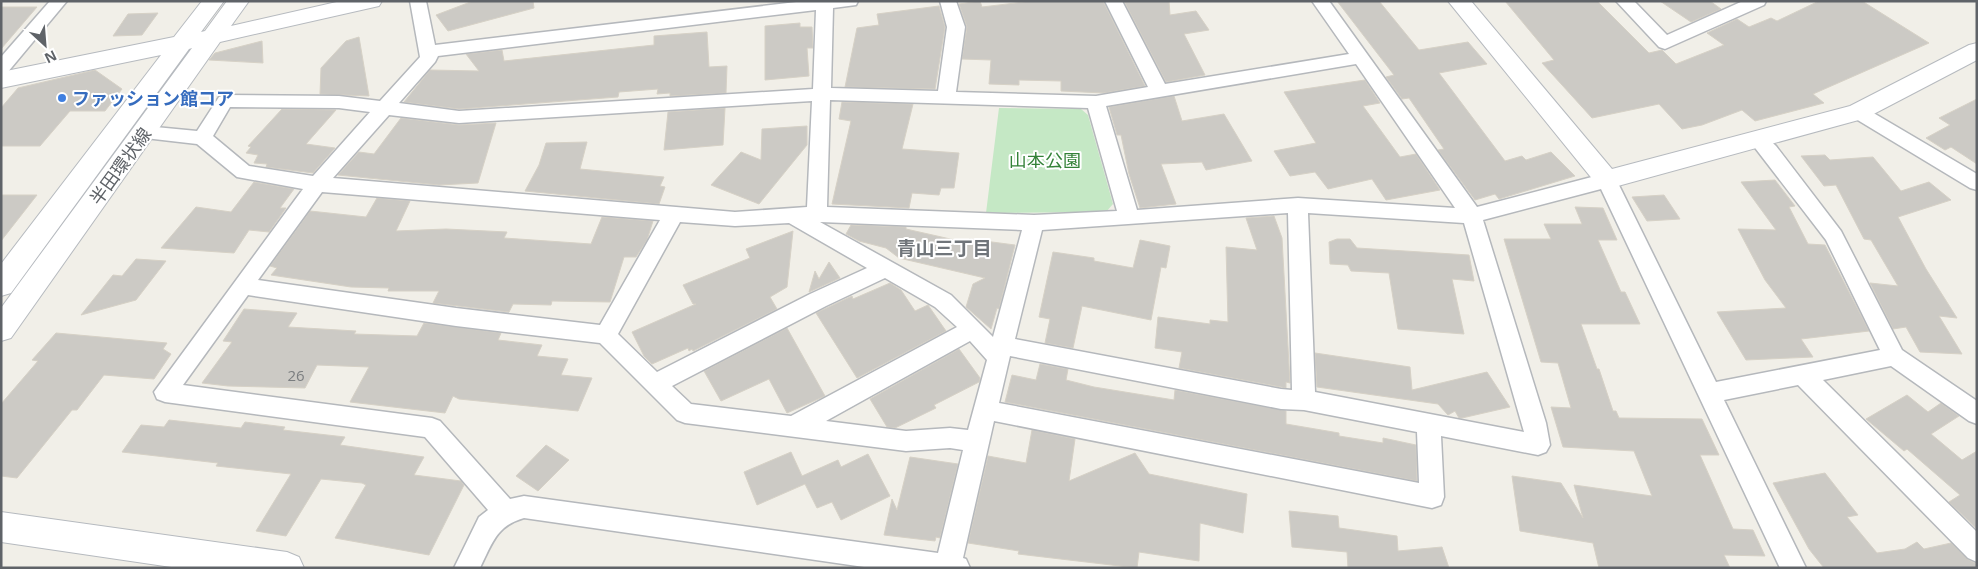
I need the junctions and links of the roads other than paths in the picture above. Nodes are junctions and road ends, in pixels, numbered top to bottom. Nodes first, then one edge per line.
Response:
1 (59, 1) edge
2 (213, 1) edge
3 (238, 1) edge
4 (371, 1) edge
5 (418, 1) edge
6 (850, 1) edge
7 (948, 1) edge
8 (1113, 1) edge
9 (1320, 1) edge
10 (1458, 1) edge
11 (1624, 1) edge
12 (1758, 1) edge
13 (825, 3) edge
14 (211, 38) junction
15 (182, 44) junction
16 (1977, 50) edge
17 (428, 52) junction
18 (1360, 58) junction
19 (1, 69) edge
20 (1, 80) edge
21 (1159, 90) junction
22 (822, 94) junction
23 (946, 97) junction
24 (1096, 102) junction
25 (383, 108) junction
26 (1858, 112) junction
27 (145, 132) junction
28 (202, 138) junction
29 (1758, 140) junction
30 (1607, 180) junction
31 (1977, 183) edge
32 (317, 184) junction
33 (1298, 205) junction
34 (674, 214) junction
35 (817, 214) junction
36 (795, 216) junction
37 (1472, 216) junction
38 (1128, 218) junction
39 (1034, 223) junction
40 (885, 269) junction
41 (1, 285) edge
42 (242, 286) junction
43 (973, 328) junction
44 (1, 330) edge
45 (606, 335) junction
46 (1001, 352) junction
47 (1894, 356) junction
48 (1803, 375) junction
49 (656, 384) junction
50 (1710, 393) junction
51 (1304, 400) junction
52 (986, 410) junction
53 (1977, 414) edge
54 (1428, 424) junction
55 (793, 427) junction
56 (977, 442) junction
57 (505, 512) junction
58 (1, 527) edge
59 (1977, 550) edge
60 (952, 567) edge
61 (287, 568) edge
62 (467, 568) edge
63 (1793, 568) edge

1 - 19 street
2 - 15 street, 半田環状線
3 - 14 street, 半田環状線
4 - 14 street
5 - 17 street
6 - 13 street
7 - 23 street
8 - 21 street
9 - 18 street
10 - 30 street
11 - 12 street
13 - 17 street
13 - 22 street
14 - 15 street
14 - 27 street, 半田環状線
15 - 20 street
15 - 41 street, 半田環状線
16 - 26 street
17 - 25 street
18 - 21 street
18 - 37 street
21 - 24 street
22 - 23 street
22 - 25 street
22 - 35 street
23 - 24 street
24 - 38 street
25 - 28 street
25 - 32 street
26 - 29 street
26 - 31 street
27 - 28 street
27 - 44 street, 半田環状線
28 - 32 street
29 - 30 street
29 - 47 street
30 - 37 street
30 - 50 street
32 - 34 street
32 - 42 street
33 - 37 street
33 - 38 street
33 - 51 street
34 - 36 street
34 - 45 street
35 - 36 street
35 - 39 street
36 - 40 street
37 - 54 street
38 - 39 street
39 - 46 street
40 - 43 street
40 - 49 street
42 - 45 street
42 - 57 street
43 - 46 street
43 - 55 street
45 - 49 street
46 - 51 street
46 - 52 street
47 - 48 street
47 - 53 street
48 - 50 street
48 - 59 street
49 - 55 street
50 - 63 street
51 - 54 street
52 - 54 street
52 - 56 street
55 - 56 street
56 - 60 street
57 - 60 street
57 - 62 street
58 - 61 street

